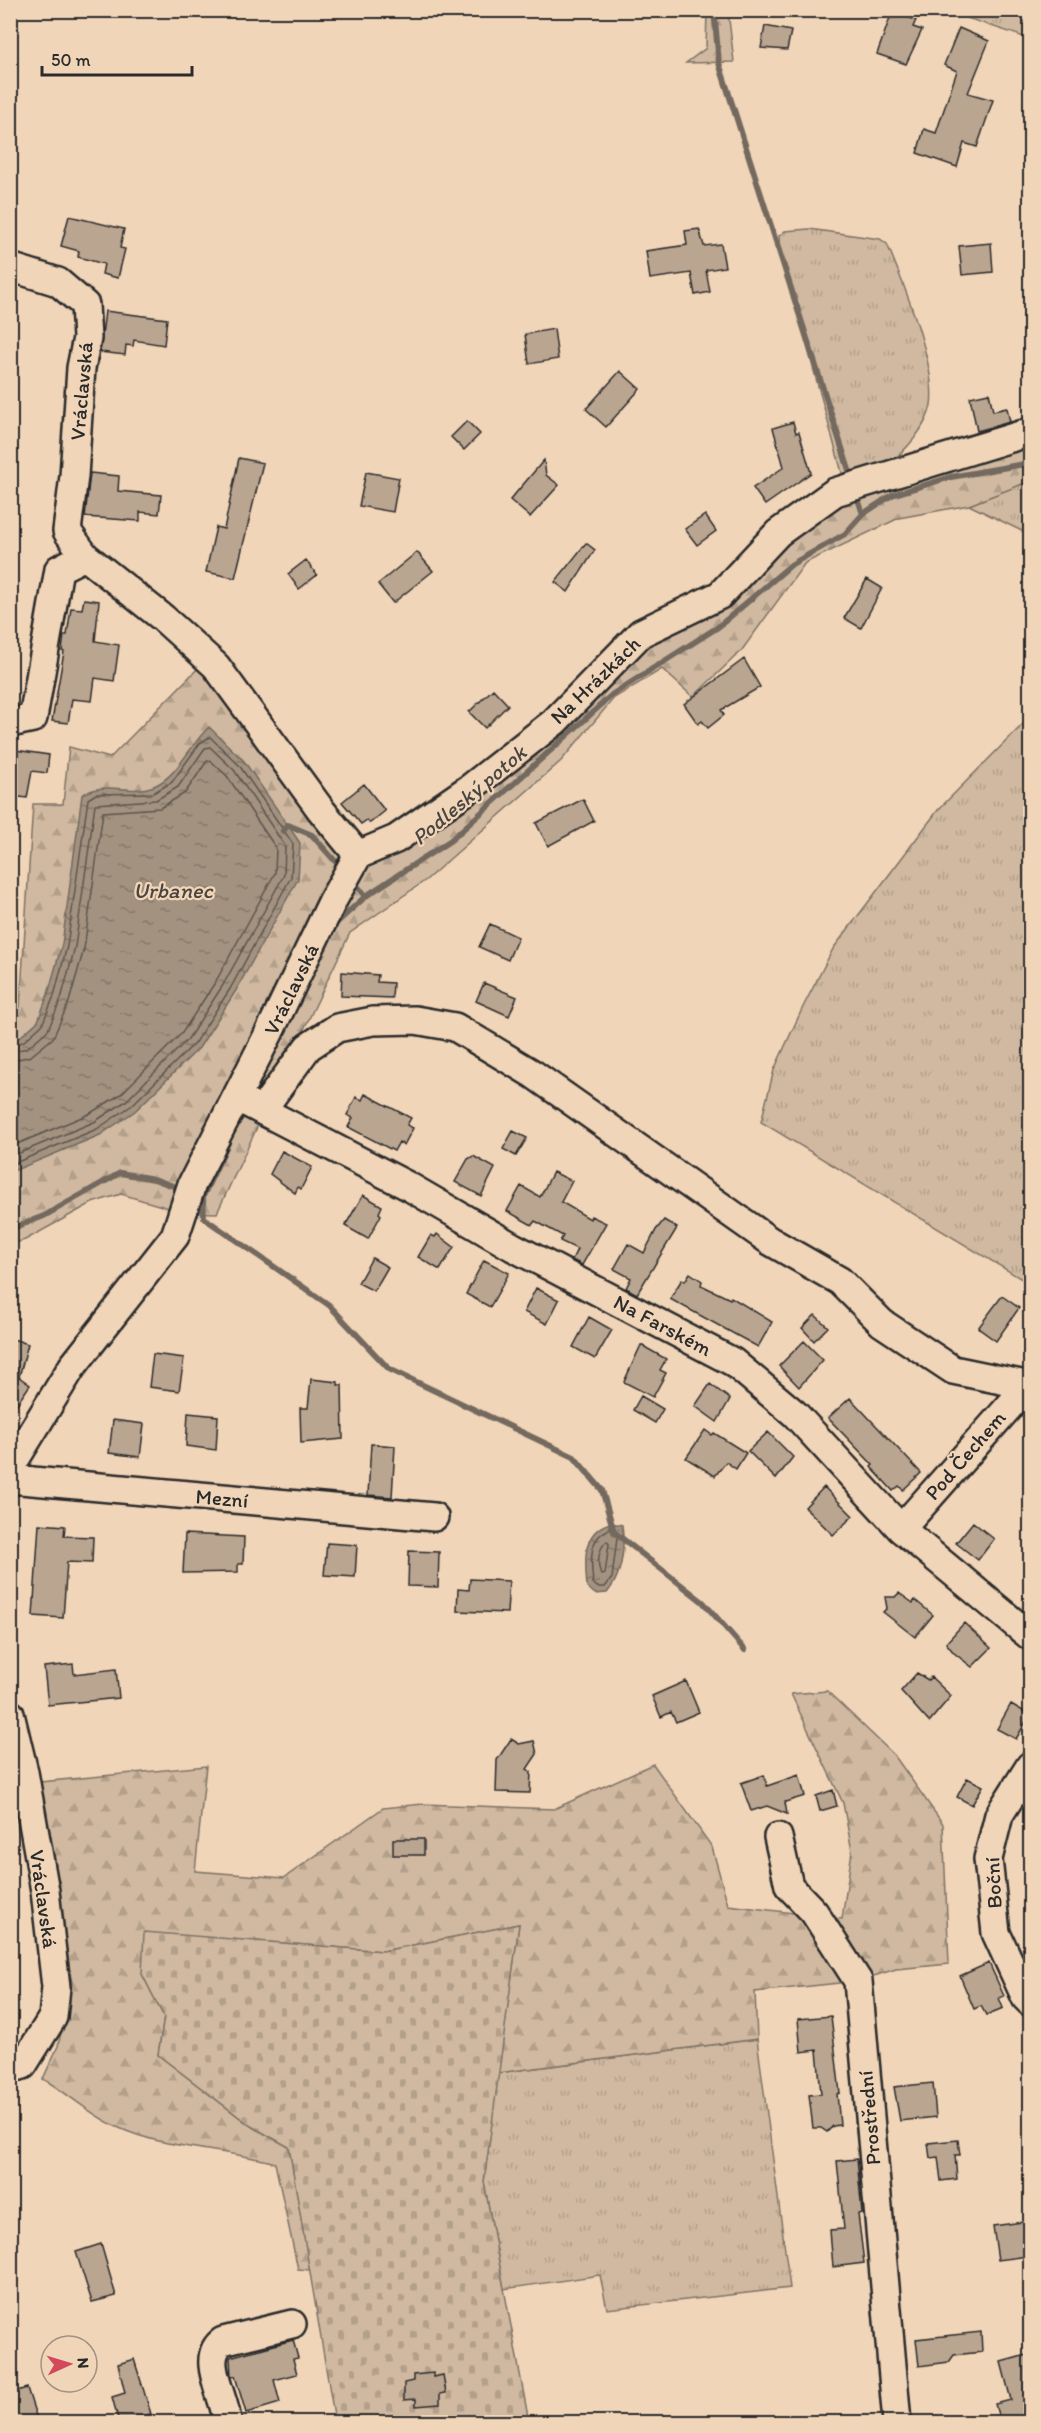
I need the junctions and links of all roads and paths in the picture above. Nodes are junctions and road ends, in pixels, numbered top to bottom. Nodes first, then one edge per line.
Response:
1 (10, 267) edge
2 (1030, 432) edge
3 (85, 556) junction
4 (10, 723) edge
5 (358, 855) junction
6 (248, 1103) junction
7 (1028, 1384) edge
8 (10, 1468) edge
9 (10, 1479) edge
10 (434, 1517) dead end
11 (901, 1529) junction
12 (1030, 1636) edge
13 (10, 1714) edge
14 (1030, 1766) edge
15 (778, 1837) dead end
16 (1030, 2002) edge
17 (10, 2069) edge
18 (292, 2324) dead end
19 (227, 2422) edge
20 (897, 2422) edge

1 - 3 street, Vráclavská
2 - 5 street, Na Hrázkách
3 - 4 street
3 - 5 street, Vráclavská
5 - 6 street, Vráclavská
6 - 7 street
6 - 8 street, Vráclavská
6 - 11 street, Na Farském
7 - 11 street, Pod Čechem
9 - 10 street, Mezní
11 - 12 street, Na Farském
13 - 17 street, Vráclavská
14 - 16 street, Boční
15 - 20 street, Prostřední
18 - 19 street

